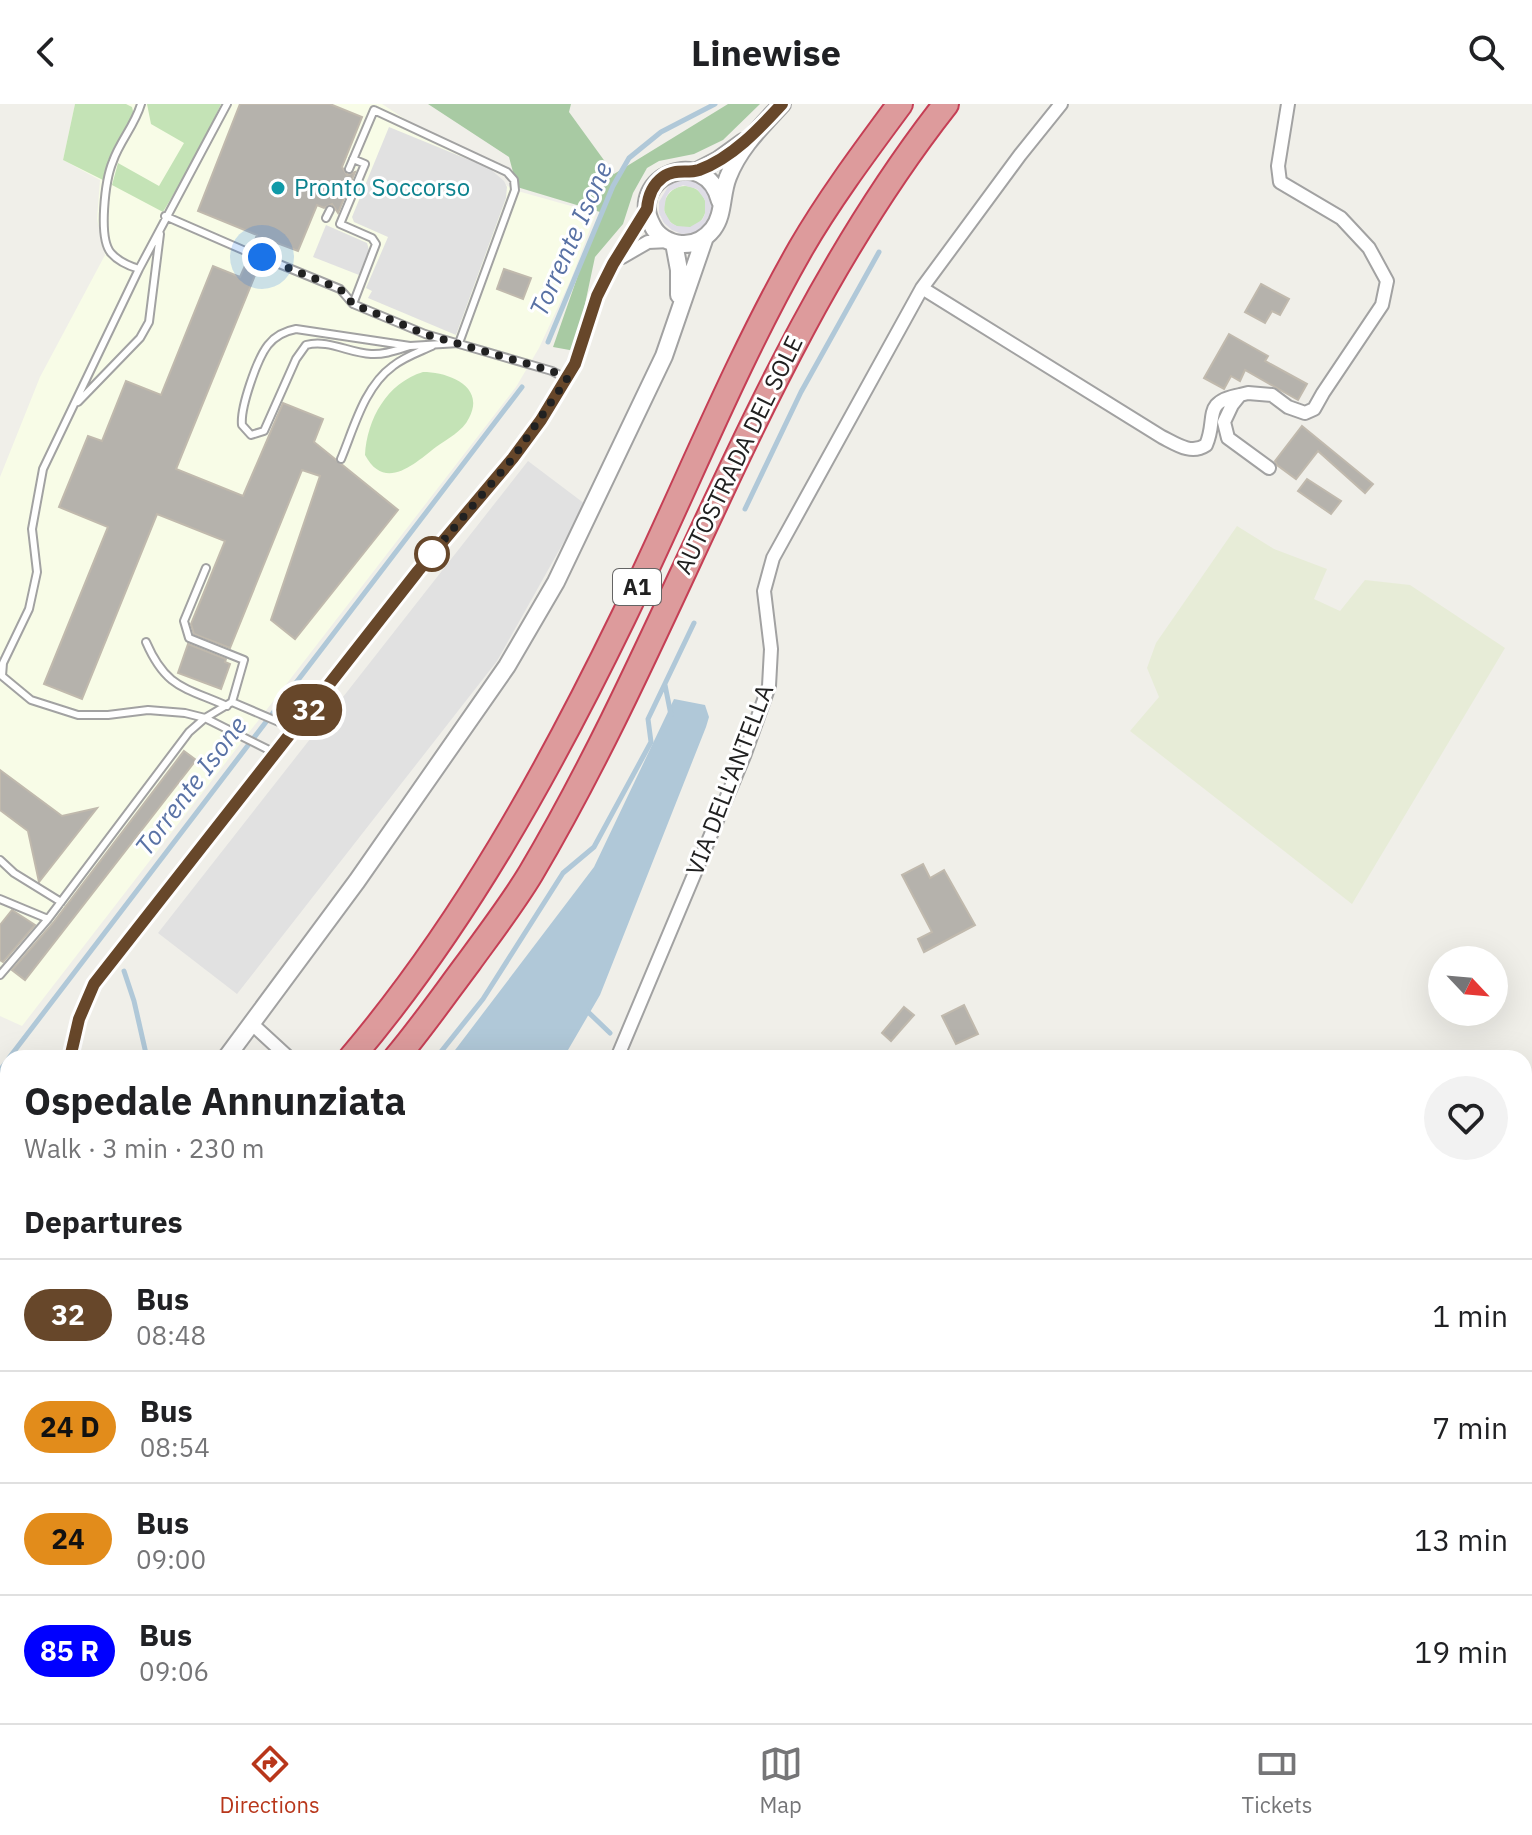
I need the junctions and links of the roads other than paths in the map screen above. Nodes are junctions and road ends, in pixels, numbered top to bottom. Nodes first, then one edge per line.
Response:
1 (141, 104) edge
2 (227, 104) edge
3 (365, 104) edge
4 (782, 104) edge
5 (900, 104) edge
6 (946, 104) edge
7 (1061, 104) edge
8 (1288, 104) edge
9 (374, 110) junction
10 (759, 128) junction
11 (353, 159) junction
12 (349, 169) dead end
13 (695, 172) junction
14 (720, 201) junction
15 (647, 209) junction
16 (330, 210) dead end
17 (165, 216) junction
18 (326, 218) dead end
19 (161, 230) junction
20 (705, 237) junction
21 (672, 242) junction
22 (250, 253) dead end
23 (262, 257) dead end
24 (613, 264) junction
25 (139, 269) junction
26 (922, 288) junction
27 (353, 304) junction
28 (677, 321) junction
29 (459, 343) junction
30 (436, 344) junction
31 (410, 346) junction
32 (567, 379) junction
33 (1240, 395) junction
34 (72, 408) junction
35 (341, 459) dead end
36 (1269, 468) dead end
37 (206, 568) dead end
38 (146, 642) dead end
39 (1, 677) edge
40 (230, 704) junction
41 (205, 718) junction
42 (295, 729) junction
43 (275, 753) junction
44 (0, 860) edge
45 (0, 899) edge
46 (61, 902) junction
47 (48, 919) junction
48 (0, 975) edge
49 (252, 1024) junction
50 (72, 1050) edge
51 (232, 1050) edge
52 (280, 1050) edge
53 (357, 1050) edge
54 (402, 1050) edge
55 (620, 1050) edge

1 - 25 lane
2 - 17 lane
3 - 9 lane
4 - 10 street
5 - 53 highway, AUTOSTRADA DEL SOLE / A1
6 - 54 highway, AUTOSTRADA DEL SOLE / A1
7 - 26 street, VIA DELL'ANTELLA
8 - 33 street
9 - 11 lane
9 - 29 lane
10 - 13 street
10 - 14 street
11 - 12 lane
11 - 27 lane
13 - 14 street
13 - 15 street
14 - 20 street
15 - 21 street
15 - 24 street
16 - 18 lane
17 - 19 lane
17 - 22 lane
19 - 25 lane
19 - 34 lane
20 - 21 street
20 - 28 street
21 - 24 street
21 - 28 street
23 - 27 lane
24 - 32 street
25 - 34 lane
26 - 33 street
26 - 55 street, VIA DELL'ANTELLA
27 - 29 lane
28 - 49 street
29 - 30 lane
29 - 32 lane
30 - 31 lane
30 - 35 lane
31 - 31 lane
32 - 42 street
33 - 36 street
34 - 39 lane
37 - 40 lane
38 - 40 lane
39 - 41 lane
40 - 41 lane
40 - 42 lane
41 - 43 lane
41 - 46 lane
42 - 43 street
43 - 50 street
44 - 46 lane
45 - 47 lane
46 - 47 lane
47 - 48 lane
49 - 51 street
49 - 52 street

